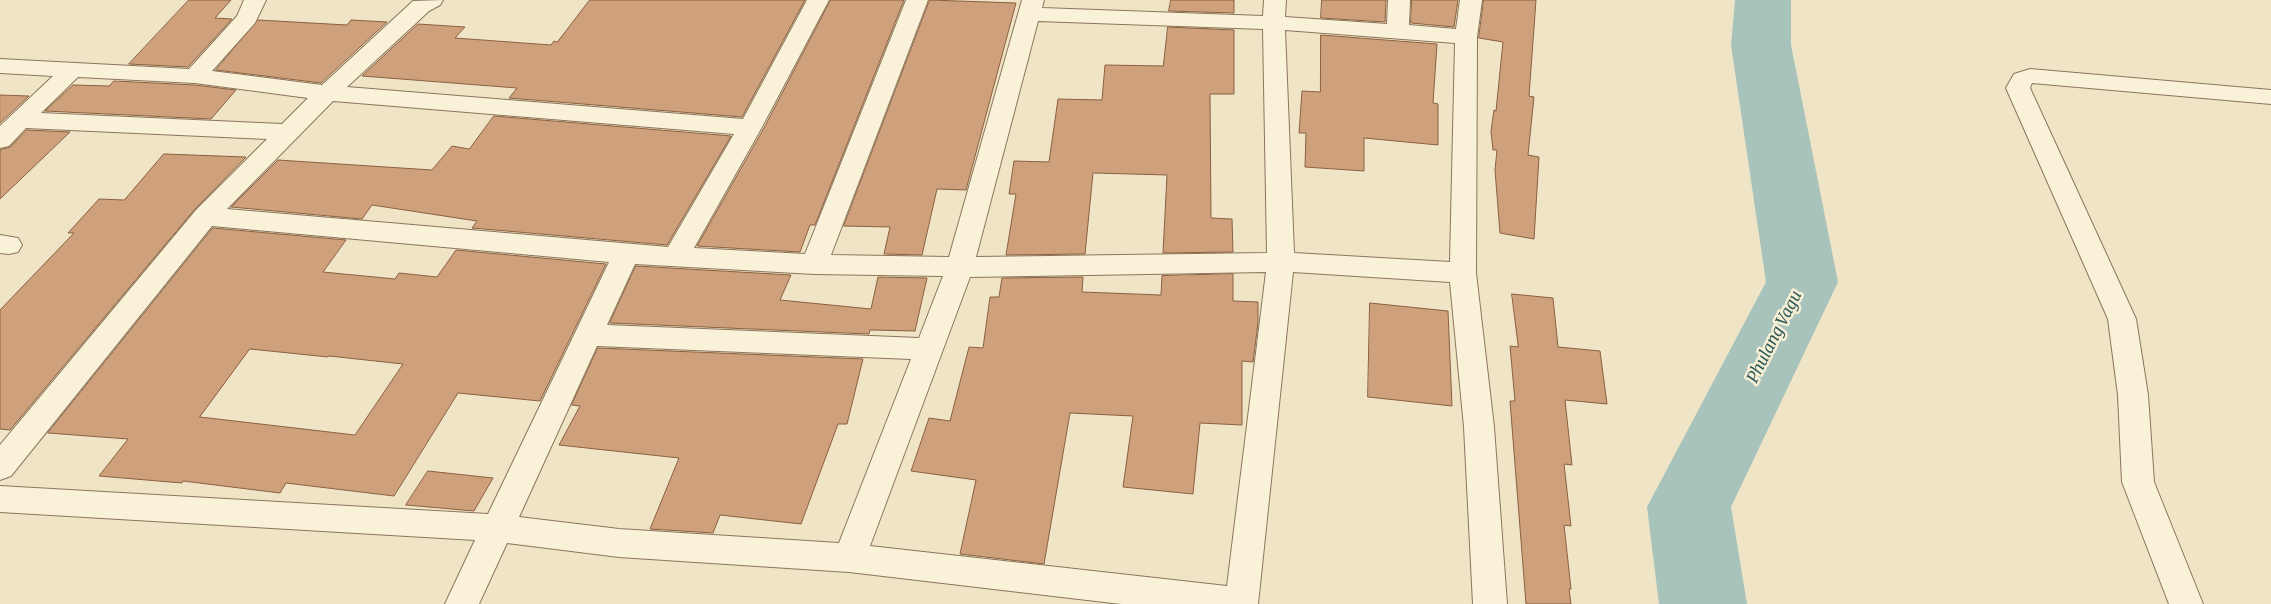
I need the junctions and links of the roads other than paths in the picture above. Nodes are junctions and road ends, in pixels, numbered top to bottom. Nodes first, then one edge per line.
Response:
1 (255, 0) edge
2 (432, 0) edge
3 (818, 0) edge
4 (917, 0) edge
5 (1399, 0) edge
6 (1470, 0) edge
7 (1031, 7) edge
8 (1140, 9) edge
9 (1275, 12) edge
10 (1398, 30) junction
11 (1466, 37) junction
12 (0, 66) edge
13 (70, 71) junction
14 (195, 76) junction
15 (327, 93) junction
16 (2271, 98) edge
17 (20, 120) junction
18 (750, 127) junction
19 (288, 132) junction
20 (0, 140) edge
21 (205, 216) junction
22 (626, 254) junction
23 (676, 256) junction
24 (1281, 262) junction
25 (814, 264) junction
26 (960, 267) junction
27 (1463, 273) junction
28 (588, 335) junction
29 (928, 350) junction
30 (0, 466) edge
31 (0, 499) edge
32 (497, 528) junction
33 (849, 558) junction
34 (462, 604) edge
35 (1241, 604) edge
36 (1490, 604) edge
37 (2186, 604) edge

1 - 14 street
2 - 15 street
3 - 18 street
4 - 25 street
5 - 10 street
6 - 11 street
7 - 8 street
7 - 26 street
8 - 9 street
9 - 10 street
9 - 24 street
10 - 11 street
11 - 27 street
12 - 13 street
13 - 14 street
13 - 17 street
14 - 15 street
15 - 18 street
15 - 19 street
16 - 37 street
17 - 19 street
17 - 20 street
18 - 23 street
19 - 21 street
21 - 22 street
21 - 30 street
22 - 23 street
22 - 28 street
23 - 25 street
24 - 26 street
24 - 27 street
24 - 35 street
25 - 26 street
26 - 29 street
27 - 36 street
28 - 29 street
28 - 32 street
29 - 33 street
31 - 32 street
32 - 33 street
32 - 34 street
33 - 35 street

